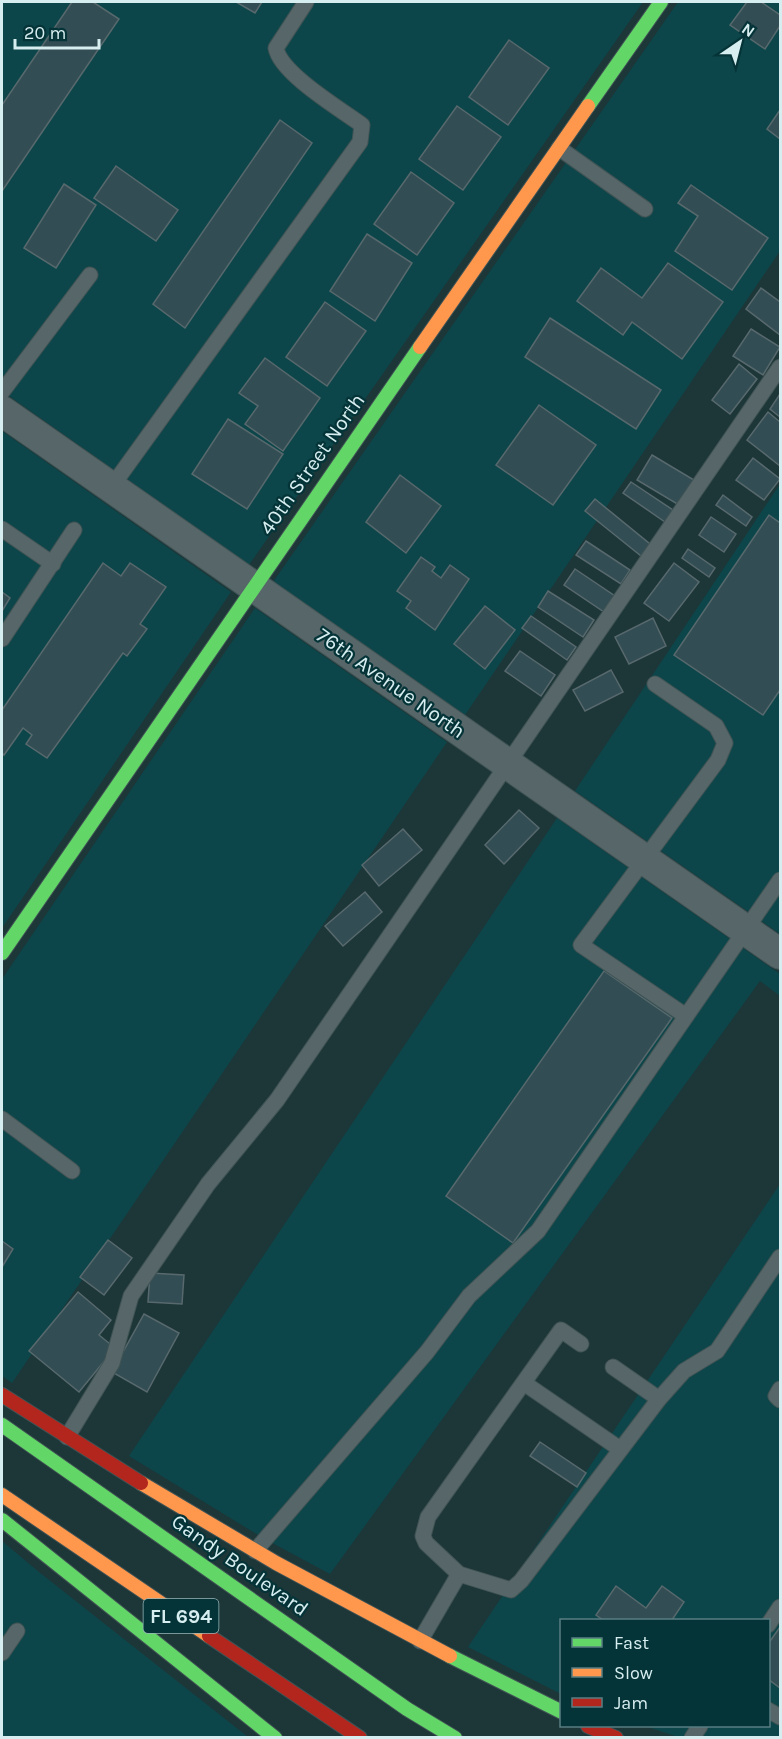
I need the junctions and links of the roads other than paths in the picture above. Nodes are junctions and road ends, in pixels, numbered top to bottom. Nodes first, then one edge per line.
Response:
1 (306, 2) edge
2 (661, 2) edge
3 (559, 148) junction
4 (645, 209) dead end
5 (90, 275) dead end
6 (780, 367) edge
7 (2, 392) edge
8 (2, 411) edge
9 (110, 489) junction
10 (2, 529) edge
11 (74, 530) dead end
12 (52, 564) junction
13 (252, 586) junction
14 (2, 639) edge
15 (655, 684) dead end
16 (507, 764) junction
17 (644, 859) junction
18 (780, 880) edge
19 (745, 929) junction
20 (2, 953) edge
21 (780, 954) edge
22 (686, 1016) junction
23 (2, 1119) edge
24 (72, 1171) dead end
25 (780, 1257) edge
26 (581, 1344) dead end
27 (613, 1367) dead end
28 (524, 1383) junction
29 (780, 1389) edge
30 (2, 1395) edge
31 (658, 1399) junction
32 (780, 1400) edge
33 (2, 1425) edge
34 (67, 1437) junction
35 (620, 1449) junction
36 (2, 1494) edge
37 (2, 1520) edge
38 (255, 1551) junction
39 (459, 1574) junction
40 (780, 1607) edge
41 (770, 1622) edge
42 (17, 1631) dead end
43 (420, 1641) junction
44 (2, 1653) edge
45 (560, 1711) edge
46 (593, 1727) edge
47 (275, 1737) edge
48 (360, 1737) edge
49 (455, 1737) edge
50 (616, 1737) edge

1 - 9 lane
2 - 3 main road, 40th Street North
3 - 4 lane
3 - 13 main road, 40th Street North
5 - 7 lane
6 - 16 lane
8 - 9 street, 76th Avenue North
9 - 13 street, 76th Avenue North
10 - 12 lane
11 - 12 lane
12 - 14 lane
13 - 16 street, 76th Avenue North
13 - 20 main road, 40th Street North
15 - 17 lane
16 - 17 street, 76th Avenue North
16 - 34 lane
17 - 19 street, 76th Avenue North
17 - 22 lane
18 - 19 lane
19 - 21 street, 76th Avenue North
19 - 22 lane
22 - 38 lane
23 - 24 lane
25 - 31 lane
26 - 28 lane
27 - 31 lane
28 - 35 lane
28 - 39 lane
29 - 32 lane
30 - 34 main road
31 - 35 lane
33 - 49 main road, Gandy Boulevard / FL 694
34 - 38 main road
35 - 39 lane
36 - 48 main road, FL 694
37 - 47 main road
38 - 43 main road
39 - 43 lane
40 - 41 lane
42 - 44 lane
43 - 45 main road
46 - 50 main road

